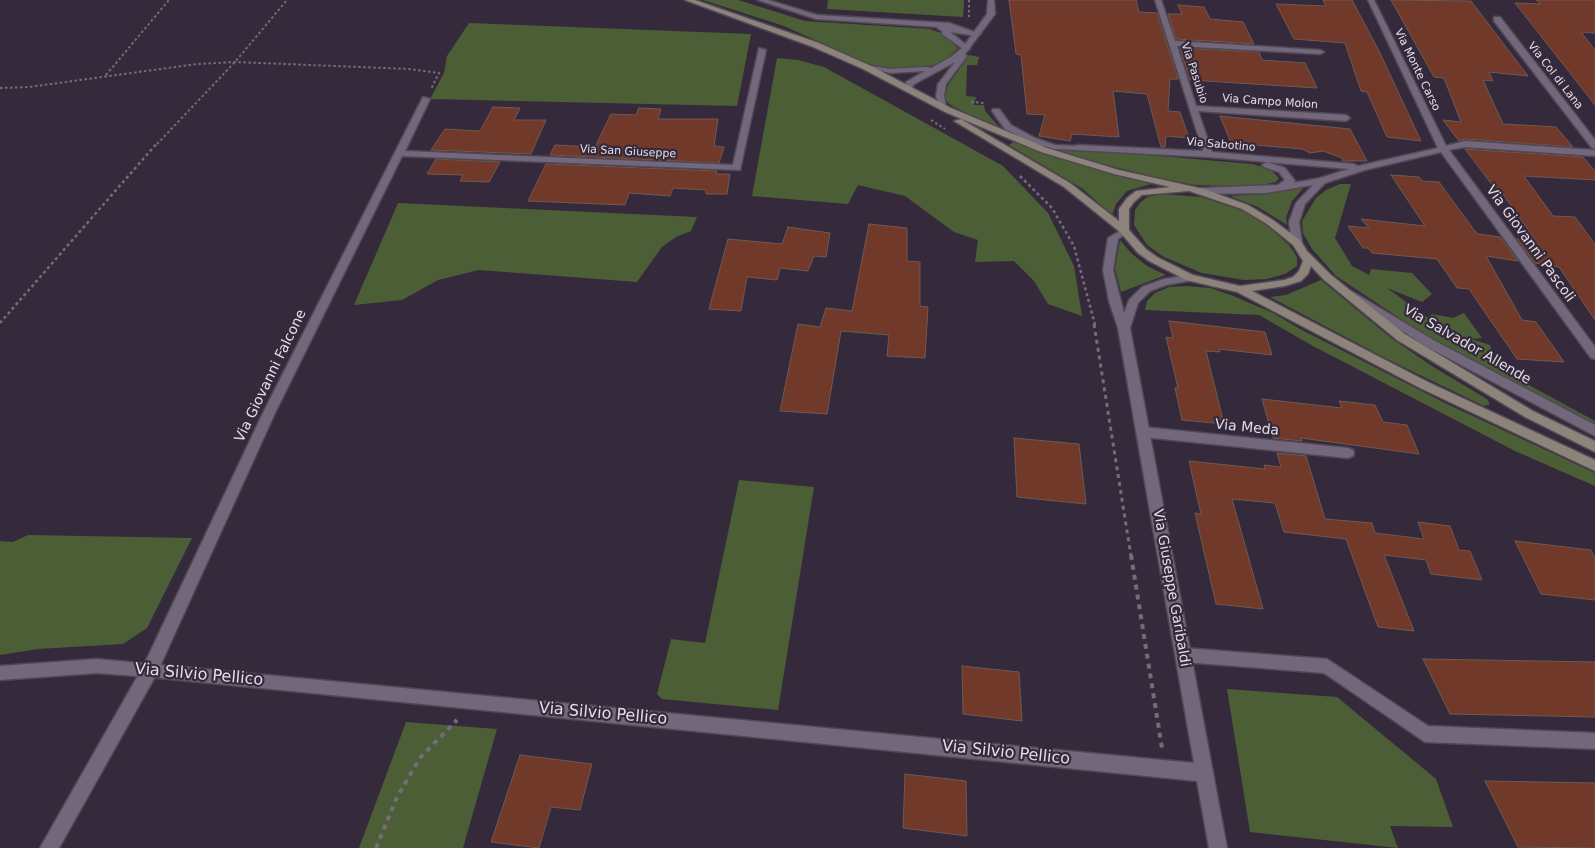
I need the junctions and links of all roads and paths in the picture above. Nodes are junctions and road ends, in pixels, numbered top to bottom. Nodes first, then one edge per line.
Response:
1 (169, 0) edge
2 (287, 0) edge
3 (688, 0) edge
4 (761, 0) edge
5 (991, 0) edge
6 (1158, 0) edge
7 (1371, 0) edge
8 (1497, 19) dead end
9 (986, 22) junction
10 (929, 24) junction
11 (949, 24) junction
12 (941, 28) junction
13 (977, 34) junction
14 (1172, 43) junction
15 (966, 49) junction
16 (762, 50) dead end
17 (1320, 52) dead end
18 (235, 62) junction
19 (944, 65) junction
20 (866, 67) junction
21 (439, 73) dead end
22 (106, 75) junction
23 (0, 88) edge
24 (909, 89) junction
25 (426, 98) dead end
26 (1193, 108) junction
27 (946, 109) junction
28 (996, 111) dead end
29 (1346, 118) dead end
30 (943, 128) dead end
31 (951, 133) dead end
32 (1595, 146) edge
33 (1078, 148) joint
34 (1443, 149) junction
35 (399, 153) junction
36 (1595, 153) edge
37 (1208, 154) junction
38 (1251, 159) junction
39 (1362, 168) junction
40 (1019, 175) dead end
41 (1322, 181) junction
42 (1280, 188) junction
43 (1186, 189) junction
44 (1201, 191) junction
45 (1124, 231) junction
46 (1300, 247) junction
47 (1327, 277) junction
48 (1190, 278) junction
49 (1240, 289) junction
50 (0, 323) edge
51 (1124, 328) junction
52 (1595, 355) edge
53 (1595, 431) edge
54 (1143, 432) junction
55 (1595, 447) edge
56 (1348, 453) dead end
57 (1595, 466) edge
58 (1184, 655) junction
59 (150, 670) junction
60 (0, 673) edge
61 (477, 702) junction
62 (1595, 741) edge
63 (1165, 769) junction
64 (1205, 773) junction
65 (49, 848) edge
66 (376, 848) edge
67 (1218, 848) edge

1 - 22 path
2 - 18 path
3 - 20 main road
4 - 10 street
5 - 9 street
6 - 14 street, Via Pasubio
7 - 34 street, Via Monte Carso
8 - 32 street, Via Col di Lana
9 - 11 street
9 - 13 street
10 - 11 street
10 - 12 street
11 - 13 street
12 - 13 street
12 - 15 street
13 - 15 street
14 - 17 street
14 - 26 street, Via Pasubio
15 - 19 street
15 - 27 street
16 - 35 street, Via San Giuseppe
18 - 21 path
18 - 22 path
18 - 50 path
19 - 20 street
19 - 24 street
20 - 24 main road
22 - 23 path
24 - 27 main road
25 - 35 street, Via Giovanni Falcone
26 - 29 street, Via Campo Molon
26 - 37 street, Via Pasubio
27 - 43 main road
27 - 45 main road
28 - 33 lane
30 - 31 path
33 - 37 street, Via Sabotino
34 - 36 street, Via Sabotino
34 - 39 street, Via Sabotino
34 - 52 street, Via Giovanni Pascoli
35 - 59 street, Via Giovanni Falcone
37 - 38 street, Via Sabotino
38 - 39 street, Via Sabotino
38 - 42 street
39 - 41 street, Via Sabotino
40 - 63 path
41 - 42 street, Via Sabotino
41 - 46 street
42 - 44 street, Via Sabotino
43 - 44 main road
43 - 45 main road
44 - 46 main road
45 - 48 main road
45 - 51 street, Via Giuseppe Garibaldi
46 - 47 main road
46 - 49 main road
47 - 53 street, Via Salvador Allende
47 - 55 main road
48 - 49 main road
48 - 51 street, Via Giuseppe Garibaldi
49 - 57 main road
51 - 54 street, Via Giuseppe Garibaldi
54 - 56 street, Via Meda
54 - 58 street, Via Giuseppe Garibaldi
58 - 62 street
58 - 64 street, Via Giuseppe Garibaldi
59 - 60 street, Via Silvio Pellico
59 - 61 street, Via Silvio Pellico
59 - 65 street, Via Giovanni Falcone
61 - 63 street, Via Silvio Pellico
61 - 66 path
63 - 64 street, Via Silvio Pellico
64 - 67 street, Via Giuseppe Garibaldi

